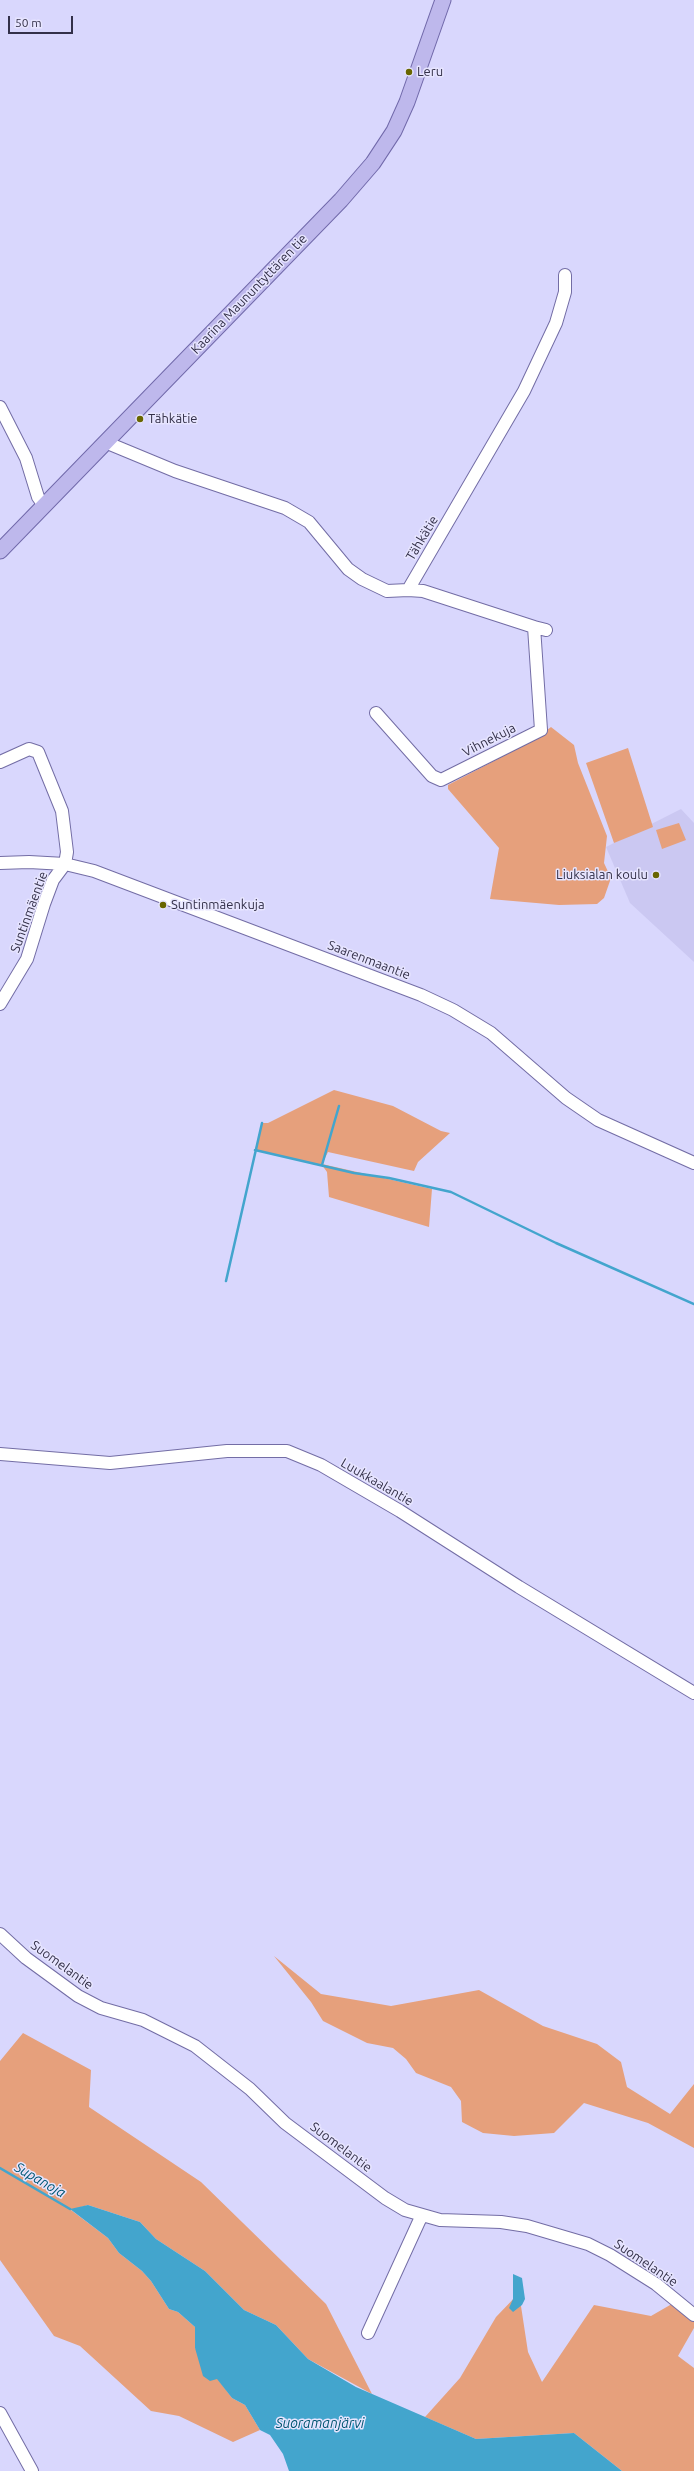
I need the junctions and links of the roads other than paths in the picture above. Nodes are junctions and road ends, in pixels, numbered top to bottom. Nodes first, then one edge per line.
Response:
1 (443, 0) edge
2 (565, 275) dead end
3 (0, 407) edge
4 (105, 442) junction
5 (43, 504) junction
6 (0, 551) edge
7 (408, 590) junction
8 (376, 713) dead end
9 (0, 762) edge
10 (0, 863) edge
11 (64, 864) junction
12 (0, 1004) edge
13 (694, 1163) edge
14 (0, 1454) edge
15 (694, 1694) edge
16 (0, 1934) edge
17 (421, 2217) junction
18 (694, 2315) edge
19 (368, 2333) dead end
20 (0, 2413) edge
21 (32, 2471) edge

1 - 4 main road, Kaarina Maununtyttären tie
2 - 7 street, Tähkätie
3 - 5 street
4 - 5 main road, Kaarina Maununtyttären tie
4 - 7 street
5 - 6 main road, Kaarina Maununtyttären tie
7 - 8 street, Vihnekuja
9 - 11 street, Suntinmäentie
10 - 11 street, Saarenmaantie
11 - 12 street, Suntinmäentie
11 - 13 street, Saarenmaantie
14 - 15 street, Luukkaalantie
16 - 17 street, Suomelantie
17 - 18 street, Suomelantie
17 - 19 street
20 - 21 street

